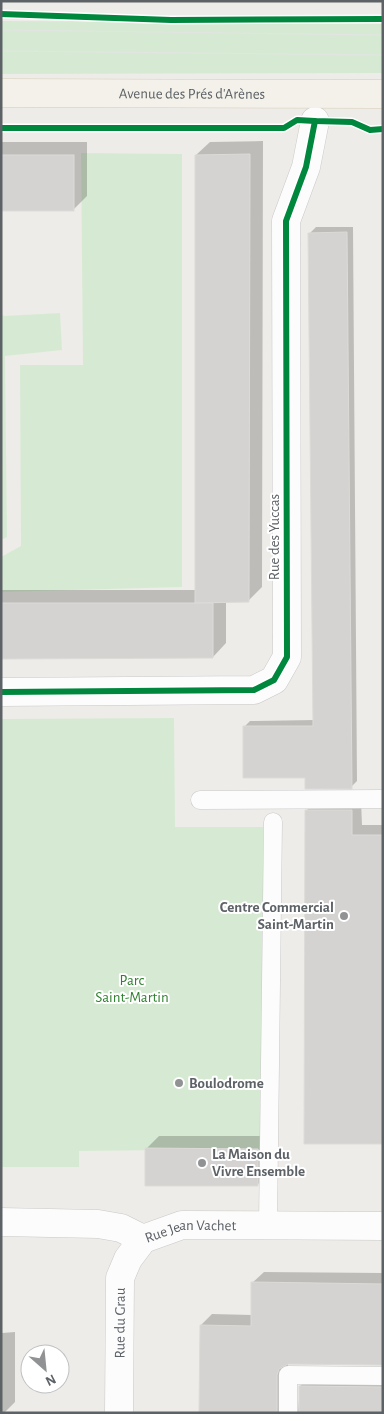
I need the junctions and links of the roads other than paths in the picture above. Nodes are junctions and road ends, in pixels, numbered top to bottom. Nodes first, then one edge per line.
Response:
1 (1, 93) edge
2 (383, 94) edge
3 (314, 121) dead end
4 (1, 692) edge
5 (383, 799) edge
6 (200, 800) dead end
7 (272, 822) dead end
8 (1, 1222) edge
9 (268, 1225) junction
10 (383, 1226) edge
11 (143, 1239) junction
12 (383, 1376) edge
13 (119, 1413) edge
14 (288, 1413) edge

1 - 2 main road, Avenue des Prés d'Arènes
3 - 4 street, Rue des Yuccas
5 - 6 lane
7 - 9 lane
8 - 11 street, Rue Jean Vachet
9 - 10 street, Rue Jean Vachet
9 - 11 street, Rue Jean Vachet
11 - 13 street, Rue du Grau
12 - 14 lane

